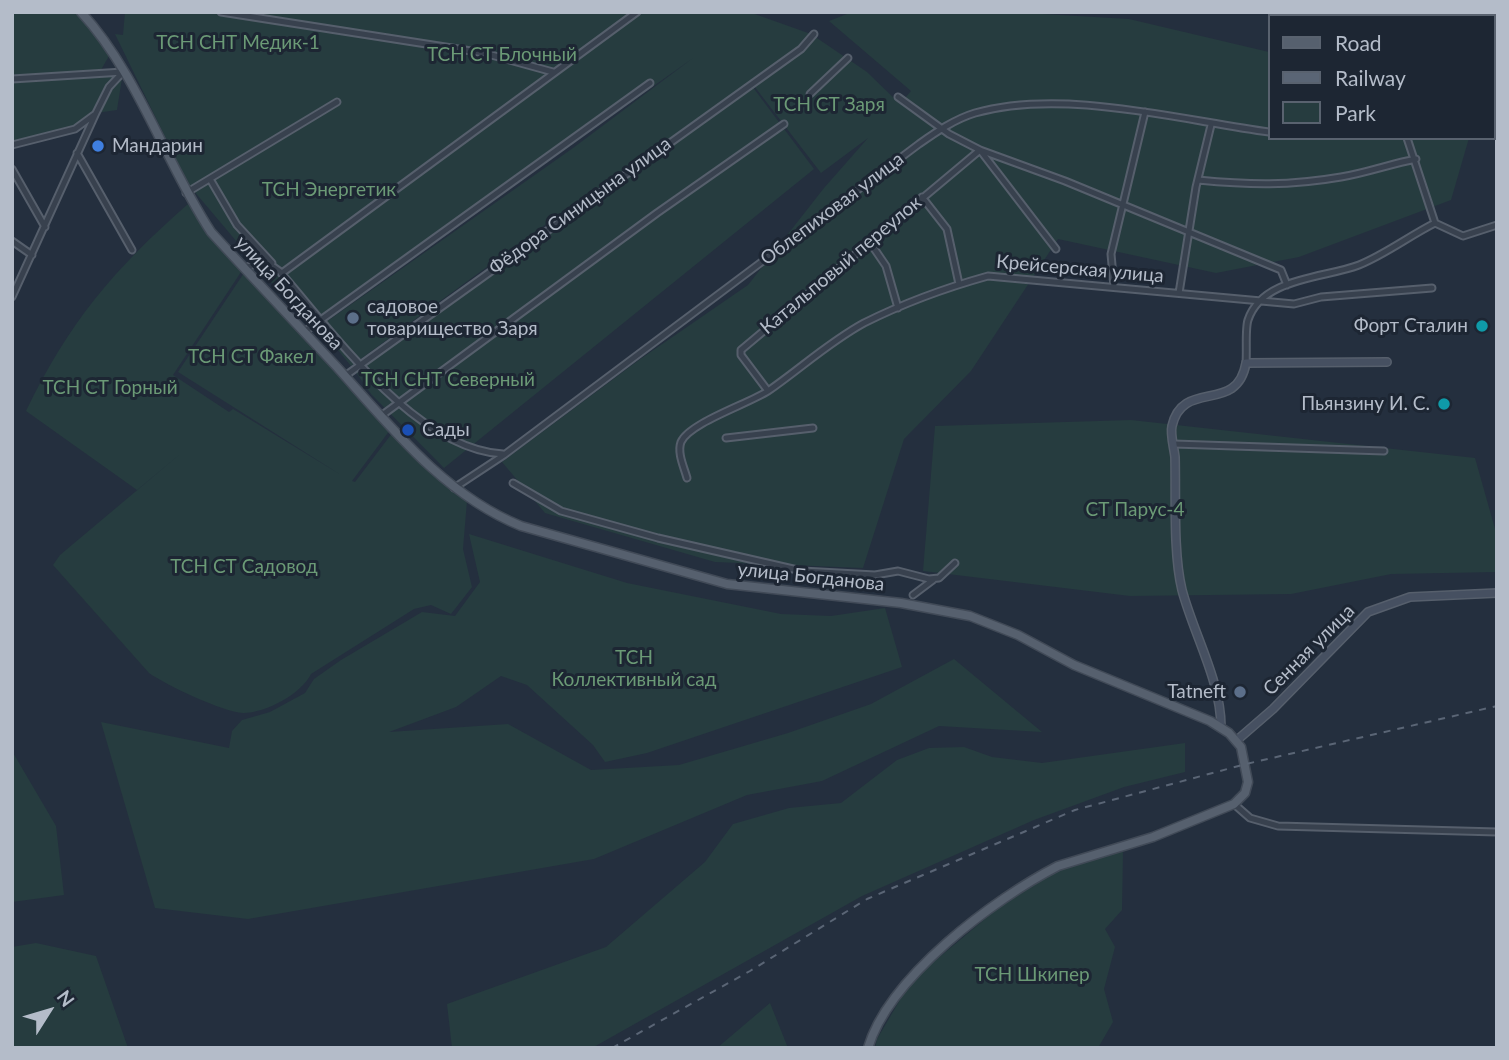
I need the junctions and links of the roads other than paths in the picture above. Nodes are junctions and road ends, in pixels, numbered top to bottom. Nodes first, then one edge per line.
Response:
1 (80, 12) edge
2 (221, 12) edge
3 (633, 13) edge
4 (814, 34) dead end
5 (848, 58) dead end
6 (123, 72) junction
7 (553, 72) junction
8 (12, 79) edge
9 (650, 83) dead end
10 (810, 94) dead end
11 (898, 97) dead end
12 (337, 102) dead end
13 (1145, 112) junction
14 (96, 113) junction
15 (784, 124) dead end
16 (1211, 125) junction
17 (942, 129) junction
18 (1268, 132) edge
19 (1408, 140) edge
20 (12, 145) edge
21 (980, 150) junction
22 (77, 153) junction
23 (1416, 159) junction
24 (12, 169) edge
25 (210, 179) junction
26 (1198, 180) junction
27 (186, 193) junction
28 (922, 197) junction
29 (1122, 203) junction
30 (1435, 223) junction
31 (1497, 225) edge
32 (45, 227) junction
33 (1188, 230) junction
34 (12, 241) edge
35 (869, 242) junction
36 (1056, 249) dead end
37 (132, 250) dead end
38 (32, 255) junction
39 (244, 268) junction
40 (282, 273) junction
41 (959, 284) junction
42 (1287, 285) junction
43 (1114, 287) junction
44 (1432, 288) dead end
45 (1179, 293) junction
46 (12, 298) edge
47 (1261, 301) junction
48 (898, 308) junction
49 (321, 318) junction
50 (304, 332) junction
51 (1387, 362) dead end
52 (1246, 363) junction
53 (363, 365) junction
54 (345, 376) junction
55 (768, 391) junction
56 (398, 402) junction
57 (381, 416) junction
58 (813, 428) dead end
59 (726, 438) dead end
60 (1174, 444) junction
61 (1384, 451) dead end
62 (505, 454) junction
63 (687, 478) dead end
64 (513, 483) dead end
65 (454, 488) junction
66 (955, 563) dead end
67 (939, 578) junction
68 (1497, 593) edge
69 (913, 596) dead end
70 (1221, 727) junction
71 (1236, 741) junction
72 (1234, 804) junction
73 (1497, 832) edge
74 (868, 1048) edge

1 - 6 main road, улица Богданова
2 - 7 street
3 - 7 street
4 - 53 street, Фёдора Синицына улица
5 - 10 street
6 - 8 street
6 - 14 street
6 - 27 main road, улица Богданова
7 - 40 street
9 - 49 street
11 - 17 street
12 - 25 street
13 - 16 street, Облепиховая улица
13 - 17 street, Облепиховая улица
13 - 29 street
14 - 20 street
14 - 22 street
15 - 56 street
16 - 18 street, Облепиховая улица
16 - 26 street
17 - 21 street
17 - 62 street, Облепиховая улица
19 - 23 street
21 - 28 street, Катальповый переулок
21 - 29 street
21 - 36 street
22 - 32 street
22 - 37 street
23 - 26 street
23 - 30 street
24 - 32 street
25 - 27 street
25 - 40 street
26 - 33 street
27 - 39 main road, улица Богданова
28 - 35 street, Катальповый переулок
28 - 41 street
29 - 33 street
29 - 43 street
30 - 31 street
30 - 42 street
32 - 38 street
33 - 42 street
33 - 45 street
34 - 38 street
35 - 48 street
35 - 55 street, Катальповый переулок
38 - 46 street
39 - 40 street
39 - 50 main road, улица Богданова
40 - 49 street
41 - 43 street, Крейсерская улица
41 - 48 street, Крейсерская улица
42 - 47 street
43 - 45 street, Крейсерская улица
44 - 47 street, Крейсерская улица
45 - 47 street, Крейсерская улица
47 - 52 street
48 - 55 street, Крейсерская улица
49 - 50 street
49 - 53 street
50 - 54 main road, улица Богданова
51 - 52 street
52 - 60 street
53 - 54 street, Фёдора Синицына улица
53 - 56 street
54 - 57 main road, улица Богданова
55 - 63 street, Крейсерская улица
56 - 57 street
56 - 62 street
57 - 65 main road, улица Богданова
58 - 59 street
60 - 61 street
60 - 70 street
62 - 65 street, Облепиховая улица
64 - 67 street
65 - 70 main road, улица Богданова
66 - 67 street
67 - 69 street
68 - 71 street, Сенная улица
70 - 71 main road, улица Богданова
71 - 72 main road, улица Богданова
72 - 73 street
72 - 74 main road

